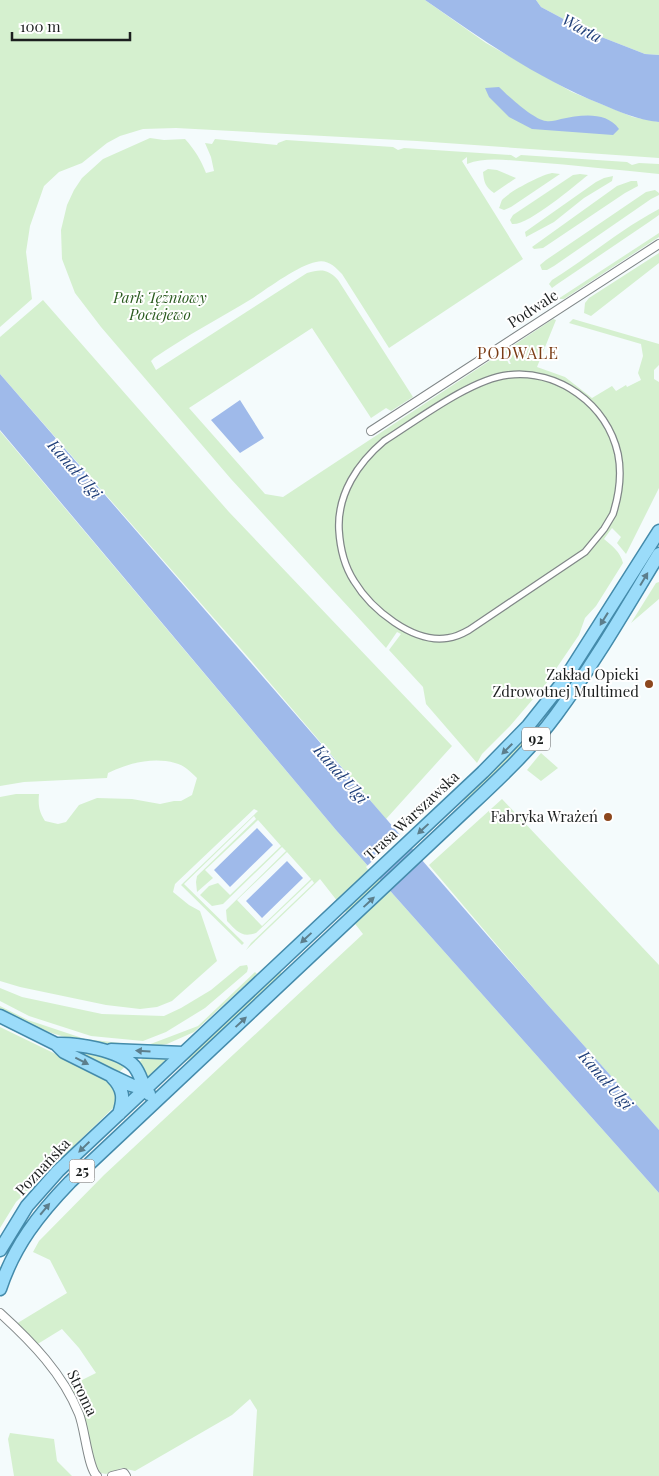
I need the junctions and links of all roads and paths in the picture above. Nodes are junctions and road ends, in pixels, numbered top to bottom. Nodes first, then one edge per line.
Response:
1 (659, 244) edge
2 (371, 431) dead end
3 (613, 514) joint
4 (658, 532) edge
5 (659, 553) edge
6 (0, 1016) edge
7 (56, 1044) junction
8 (103, 1050) junction
9 (183, 1053) junction
10 (110, 1075) junction
11 (145, 1089) junction
12 (156, 1101) junction
13 (119, 1114) junction
14 (0, 1250) edge
15 (0, 1289) edge
16 (0, 1313) edge
17 (97, 1476) edge
18 (112, 1476) edge
19 (126, 1476) edge

1 - 2 street, Podwale
3 - 3 street
4 - 5 main road
4 -> 9 main road, Trasa Warszawska / 92
12 -> 5 main road, 92
6 - 7 main road
7 - 8 main road
7 -> 10 main road
9 -> 8 main road
8 - 11 main road
9 - 11 main road, Trasa Warszawska / 92
10 - 11 main road
10 - 13 main road
11 - 12 main road
11 - 13 main road, Trasa Warszawska / 92
15 -> 12 main road, Poznańska / 25
13 -> 14 main road, Poznańska / 25
16 - 17 street, Stroma
18 - 19 street

